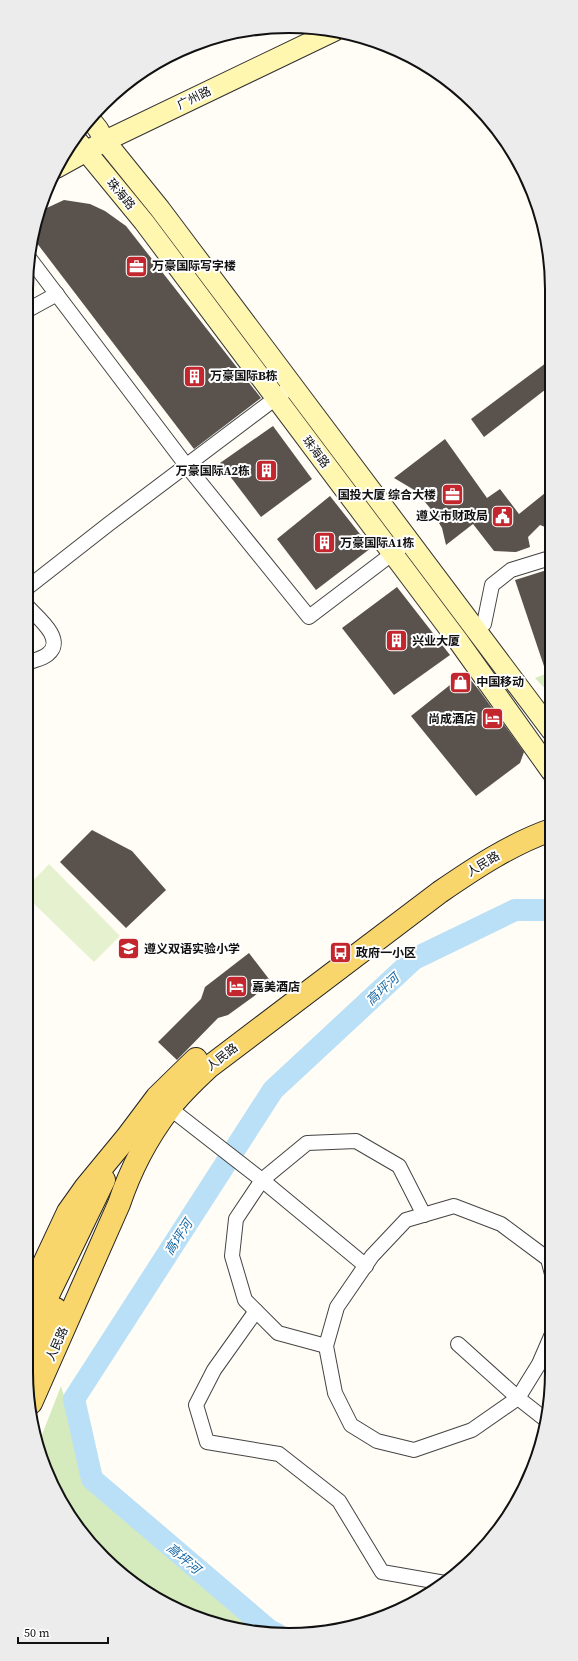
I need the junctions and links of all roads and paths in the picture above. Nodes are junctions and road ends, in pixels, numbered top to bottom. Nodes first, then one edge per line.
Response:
1 (298, 34) edge
2 (324, 35) edge
3 (98, 130) edge
4 (79, 143) edge
5 (77, 144) edge
6 (34, 265) edge
7 (57, 294) junction
8 (33, 307) edge
9 (292, 386) junction
10 (276, 398) junction
11 (186, 466) junction
12 (409, 541) junction
13 (393, 553) junction
14 (545, 560) edge
15 (33, 583) edge
16 (33, 613) edge
17 (476, 630) junction
18 (33, 661) edge
19 (545, 722) edge
20 (545, 763) edge
21 (545, 819) edge
22 (545, 833) edge
23 (163, 1103) junction
24 (127, 1137) junction
25 (149, 1140) junction
26 (262, 1180) junction
27 (424, 1215) junction
28 (545, 1257) edge
29 (366, 1266) junction
30 (33, 1287) edge
31 (256, 1311) junction
32 (33, 1328) edge
33 (458, 1344) dead end
34 (326, 1346) junction
35 (545, 1349) edge
36 (33, 1361) edge
37 (34, 1395) edge
38 (518, 1398) junction
39 (541, 1416) edge
40 (436, 1581) edge

1 - 3 street, 广州路
2 - 3 street, 广州路
3 - 4 street, 广州路
3 - 9 street, 珠海路
5 - 10 street, 珠海路
6 - 7 street
7 - 8 street
7 - 11 street
9 - 10 street
9 - 12 street, 珠海路
10 - 11 street
10 - 13 street, 珠海路
11 - 13 street
11 - 15 street
12 - 13 street
12 - 17 street, 珠海路
13 - 20 street, 珠海路
14 - 17 street
16 - 18 street
17 - 19 street, 珠海路
21 - 23 main road, 人民路
22 - 23 main road, 人民路
23 - 24 main road, 人民路
23 - 25 main road, 人民路
23 - 26 street
24 - 30 main road, 人民路
24 - 32 main road
25 - 36 main road
25 - 37 main road, 人民路
26 - 27 street
26 - 29 street
26 - 31 street
27 - 28 street
27 - 29 street
29 - 34 street
31 - 34 street
31 - 40 street
33 - 38 street
34 - 38 street
35 - 38 street
38 - 39 street

